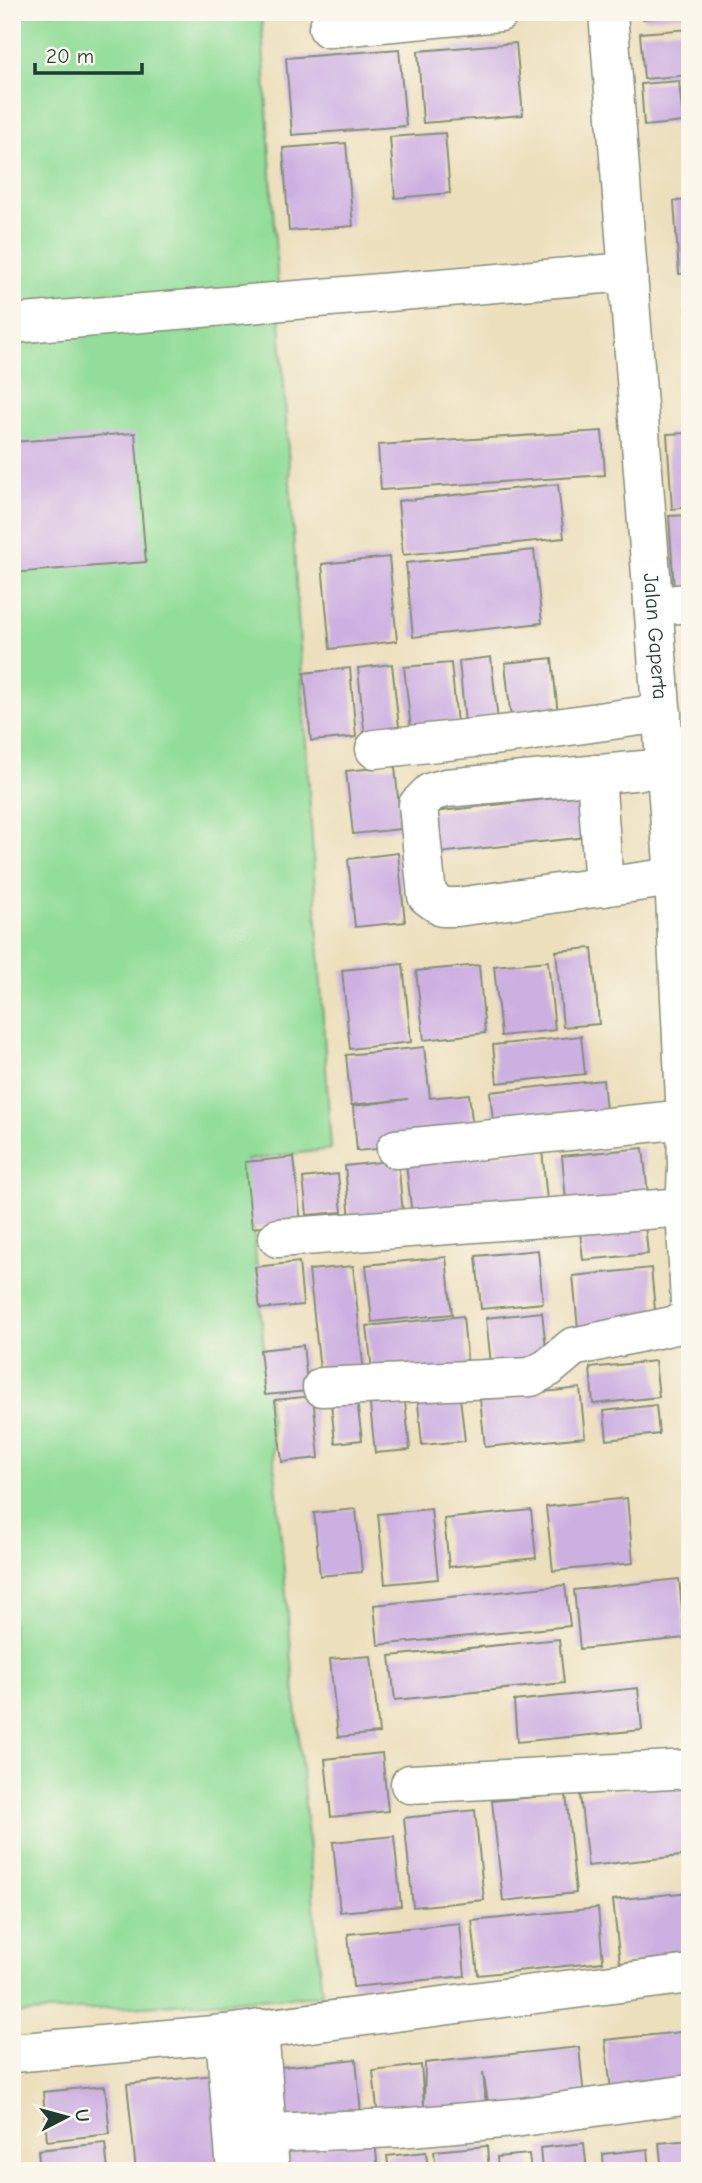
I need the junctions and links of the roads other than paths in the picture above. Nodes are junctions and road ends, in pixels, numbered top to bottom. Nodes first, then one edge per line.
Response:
1 (500, 12) edge
2 (608, 12) edge
3 (328, 28) dead end
4 (628, 272) junction
5 (12, 324) edge
6 (672, 604) edge
7 (662, 713) junction
8 (375, 749) dead end
9 (666, 768) junction
10 (596, 774) junction
11 (674, 877) junction
12 (604, 887) junction
13 (686, 1119) junction
14 (396, 1149) dead end
15 (688, 1169) edge
16 (685, 1207) junction
17 (278, 1238) dead end
18 (690, 1302) edge
19 (690, 1322) edge
20 (322, 1387) dead end
21 (690, 1769) edge
22 (410, 1784) dead end
23 (690, 1974) edge
24 (242, 2031) junction
25 (12, 2053) edge
26 (690, 2094) edge
27 (267, 2133) junction
28 (236, 2171) edge
29 (270, 2171) edge

1 - 3 street
2 - 4 street, Jalan Gaperta
4 - 5 street
4 - 6 street, Jalan Gaperta
6 - 7 street, Jalan Gaperta
7 - 8 street
7 - 9 street, Jalan Gaperta
9 - 10 street
9 - 11 street, Jalan Gaperta
10 - 12 street
10 - 12 street
11 - 12 street
11 - 13 street, Jalan Gaperta
13 - 14 street
13 - 15 street, Jalan Gaperta
15 - 16 street, Jalan Gaperta
16 - 17 street
16 - 18 street, Jalan Gaperta
19 - 20 street
21 - 22 street
23 - 24 street
24 - 25 street
24 - 27 street
24 - 28 street
26 - 27 street
27 - 29 street

